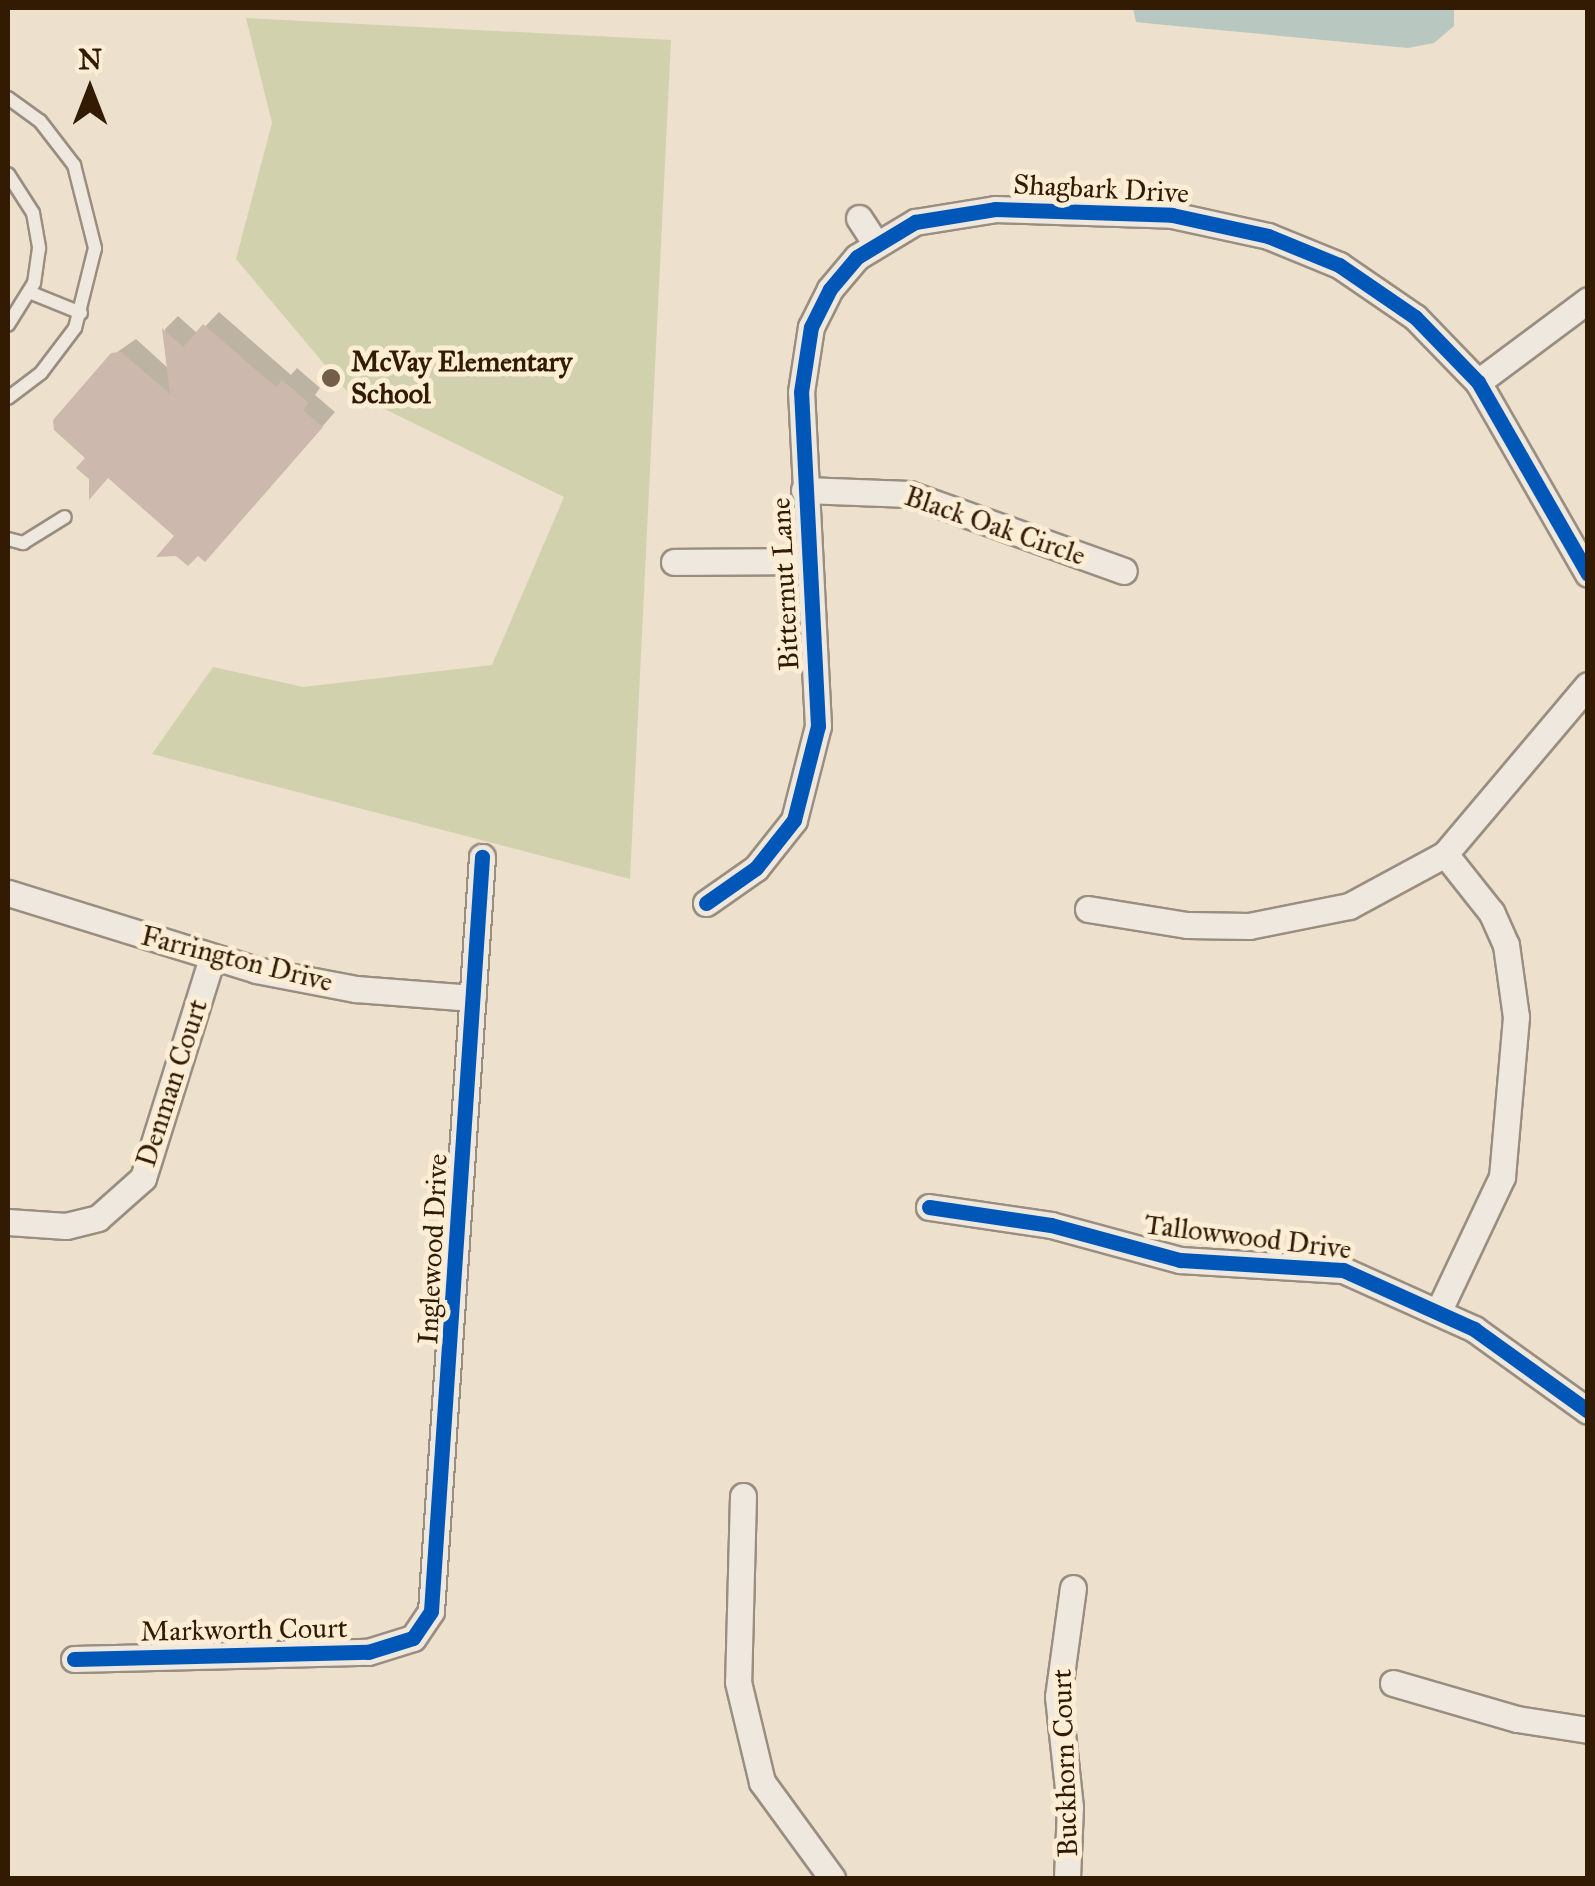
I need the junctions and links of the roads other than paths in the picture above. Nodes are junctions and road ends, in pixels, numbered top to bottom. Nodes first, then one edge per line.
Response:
1 (8, 98) edge
2 (8, 174) edge
3 (858, 218) dead end
4 (875, 244) junction
5 (29, 292) junction
6 (1588, 300) edge
7 (82, 313) junction
8 (8, 324) edge
9 (1478, 382) junction
10 (8, 398) edge
11 (804, 490) junction
12 (65, 518) dead end
13 (8, 539) edge
14 (807, 561) junction
15 (674, 562) dead end
16 (1124, 571) dead end
17 (1588, 574) edge
18 (1588, 685) edge
19 (1445, 854) junction
20 (482, 857) dead end
21 (8, 893) edge
22 (706, 903) dead end
23 (1088, 909) dead end
24 (212, 958) junction
25 (473, 998) junction
26 (929, 1207) dead end
27 (8, 1222) edge
28 (1439, 1310) junction
29 (1588, 1411) edge
30 (743, 1496) dead end
31 (1073, 1588) dead end
32 (414, 1638) joint
33 (74, 1659) dead end
34 (1393, 1683) dead end
35 (1588, 1730) edge
36 (831, 1878) edge
37 (1067, 1878) edge

1 - 7 lane
2 - 5 lane
3 - 4 street
4 - 9 street, Shagbark Drive
4 - 11 street, Bitternut Lane
5 - 7 lane
5 - 8 lane
6 - 9 street
7 - 10 lane
9 - 17 street, Shagbark Drive
11 - 14 street, Bitternut Lane
11 - 16 street, Black Oak Circle
12 - 13 lane
14 - 15 street
14 - 22 street, Bitternut Lane
18 - 19 street
19 - 23 street
19 - 28 street
20 - 25 street, Inglewood Drive
21 - 24 street, Farrington Drive
24 - 25 street, Farrington Drive
24 - 27 street, Denman Court
25 - 32 street, Inglewood Drive
26 - 28 street, Tallowwood Drive
28 - 29 street, Tallowwood Drive
30 - 36 street
31 - 37 street, Buckhorn Court
32 - 33 street, Markworth Court
34 - 35 street

